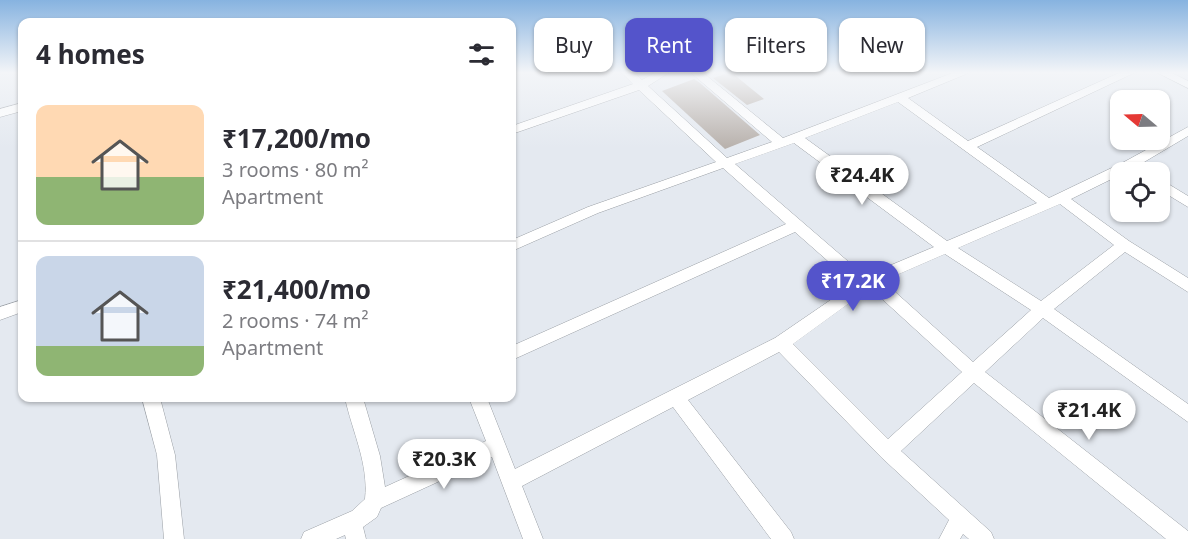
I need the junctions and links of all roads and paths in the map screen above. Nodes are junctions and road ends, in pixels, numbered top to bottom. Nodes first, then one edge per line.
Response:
1 (606, 97) edge
2 (654, 97) edge
3 (725, 97) edge
4 (1075, 97) edge
5 (900, 98) joint
6 (18, 109) edge
7 (0, 113) edge
8 (516, 129) edge
9 (1188, 131) edge
10 (796, 138) junction
11 (781, 143) junction
12 (967, 146) junction
13 (724, 162) junction
14 (1145, 162) edge
15 (1110, 179) edge
16 (1170, 190) edge
17 (1054, 201) junction
18 (1188, 202) edge
19 (796, 225) junction
20 (516, 244) edge
21 (1124, 245) junction
22 (946, 248) junction
23 (868, 282) junction
24 (1188, 286) edge
25 (18, 307) edge
26 (1042, 309) junction
27 (0, 314) edge
28 (781, 343) junction
29 (516, 351) edge
30 (973, 372) junction
31 (676, 398) junction
32 (152, 402) edge
33 (355, 402) edge
34 (479, 402) edge
35 (1188, 414) edge
36 (495, 446) junction
37 (888, 451) junction
38 (510, 482) junction
39 (376, 501) junction
40 (962, 518) junction
41 (354, 530) edge
42 (174, 539) edge
43 (311, 539) edge
44 (533, 539) edge
45 (784, 539) edge
46 (949, 539) edge
47 (984, 539) edge
48 (1182, 539) edge

1 - 8 street
2 - 13 street
3 - 11 street
4 - 12 street
5 - 10 street
5 - 12 street
6 - 7 street
9 - 14 street
10 - 11 street
10 - 22 street
11 - 13 street
12 - 17 street
13 - 19 street
13 - 20 street
15 - 17 street
16 - 18 street
17 - 21 street
17 - 22 street
19 - 23 street
19 - 29 street
21 - 24 street
21 - 26 street
22 - 23 street
22 - 26 street
23 - 28 street
23 - 30 street
25 - 27 street
26 - 30 street
26 - 35 street
28 - 31 street
28 - 37 street
30 - 37 street
30 - 48 street
31 - 38 street
31 - 45 street
32 - 42 street
33 - 39 street
34 - 36 street
36 - 38 street
36 - 39 street
37 - 40 street
38 - 44 street
39 - 41 street
40 - 46 street
40 - 47 street
41 - 43 street

